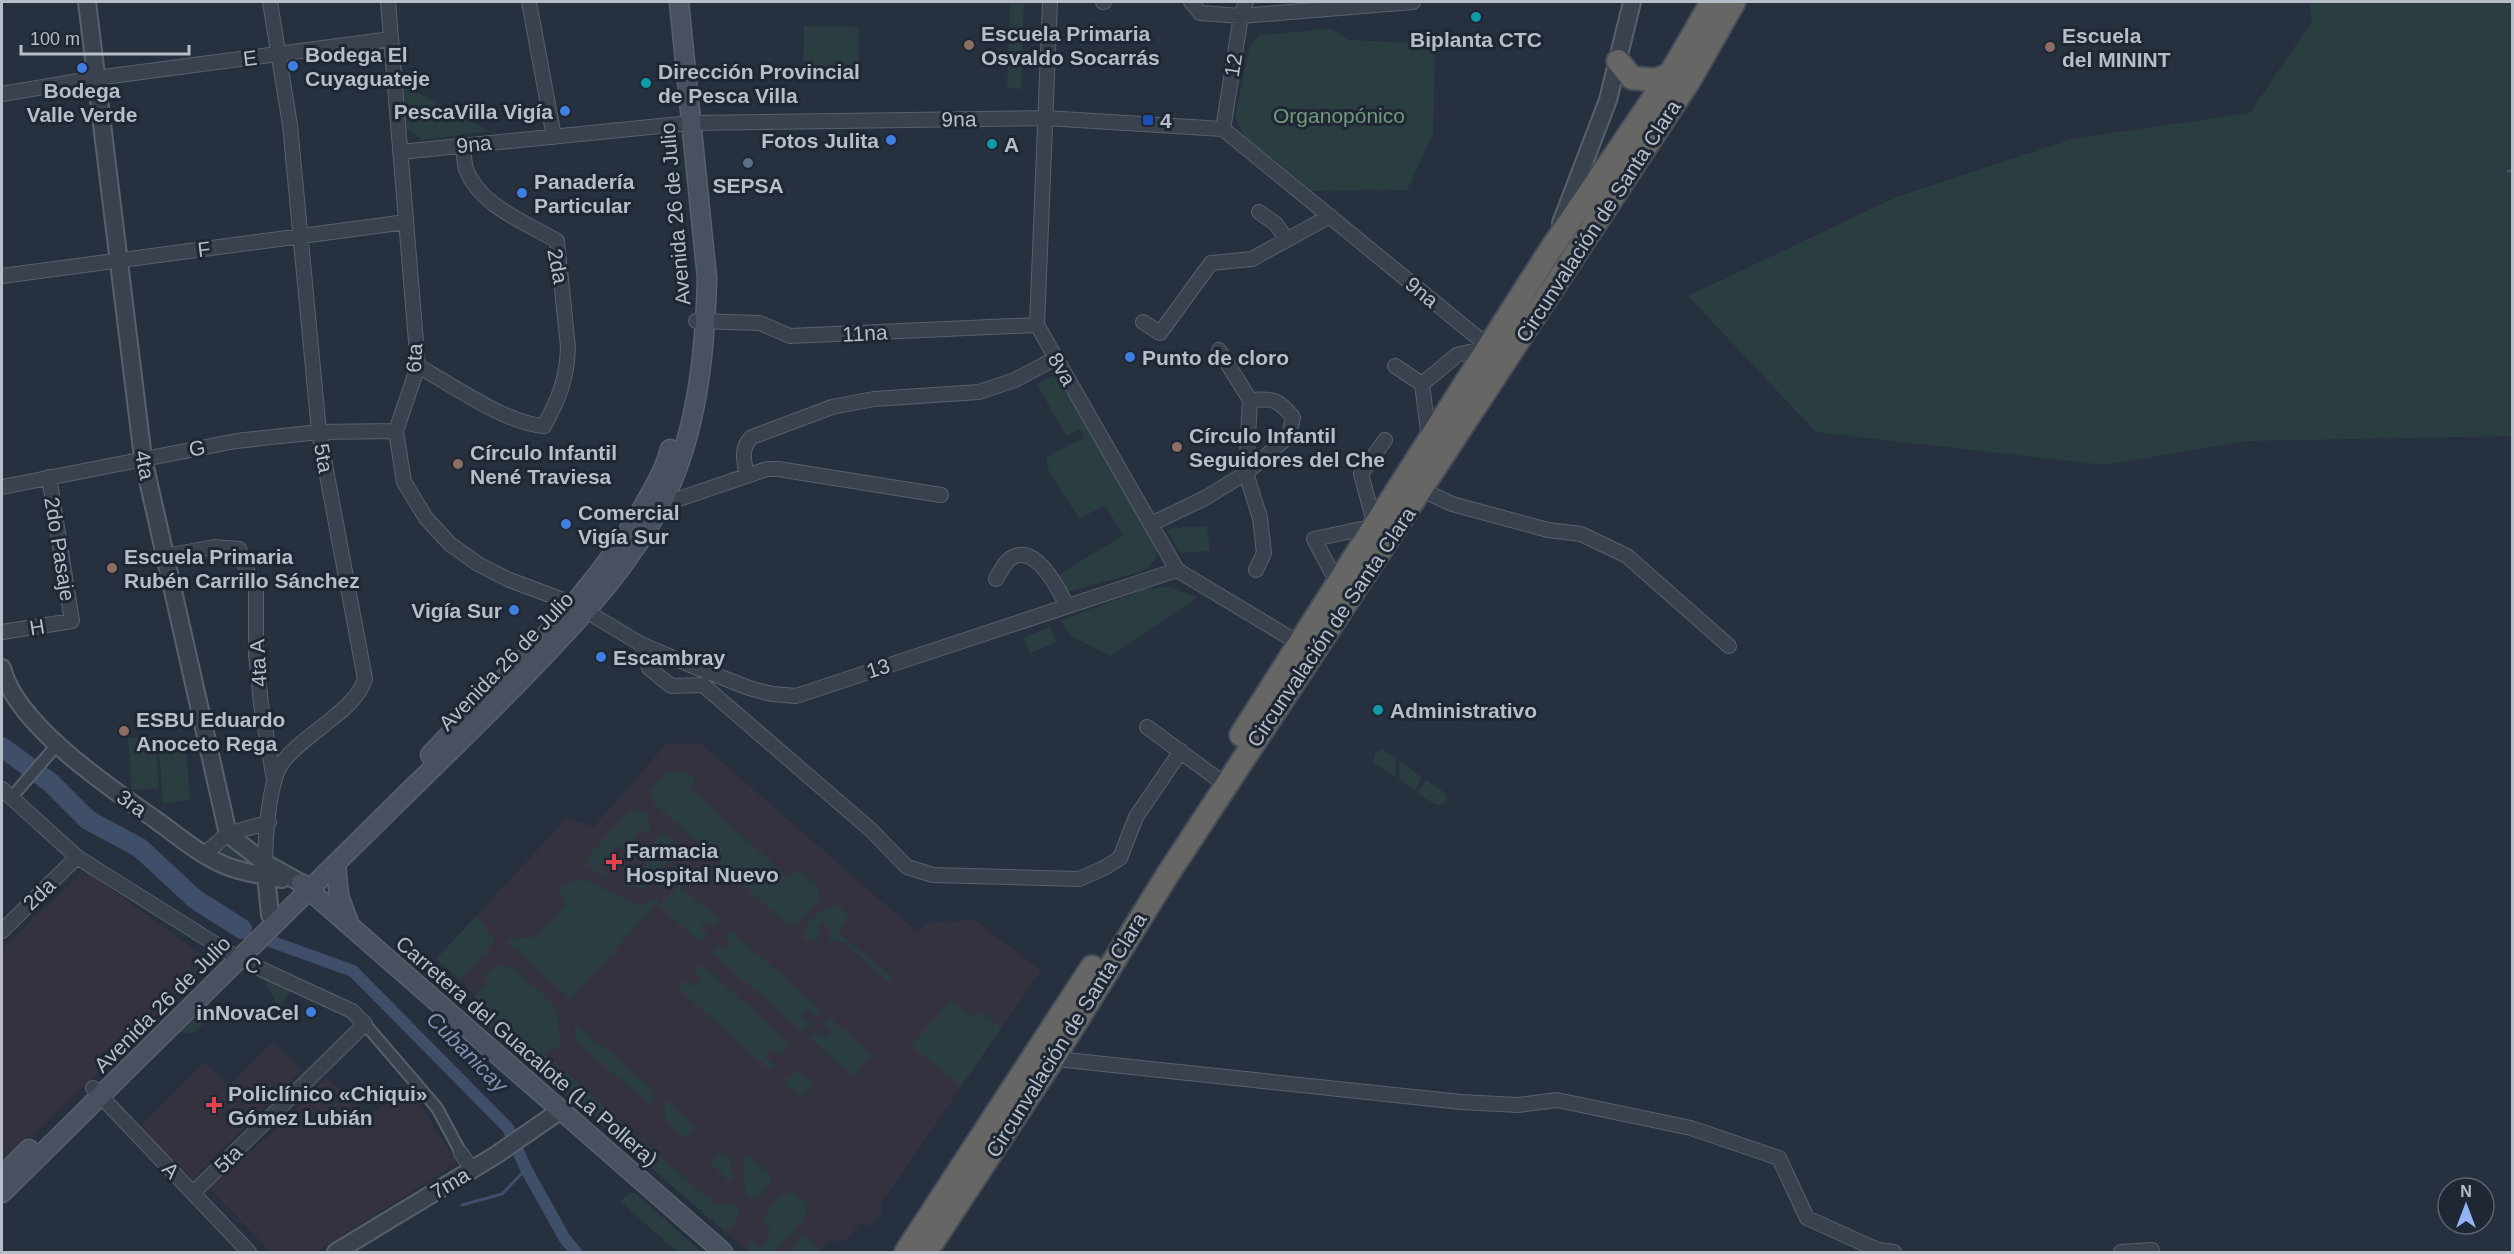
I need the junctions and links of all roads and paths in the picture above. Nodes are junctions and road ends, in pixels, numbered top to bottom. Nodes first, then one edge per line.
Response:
1 (87, 2) edge
2 (270, 2) edge
3 (388, 2) edge
4 (529, 2) edge
5 (666, 2) edge
6 (679, 2) edge
7 (1050, 2) edge
8 (1191, 2) edge
9 (1246, 2) edge
10 (1413, 2) edge
11 (1632, 2) edge
12 (1712, 2) edge
13 (1734, 2) edge
14 (1241, 15) junction
15 (391, 39) junction
16 (277, 54) junction
17 (1618, 61) junction
18 (1670, 74) junction
19 (96, 78) junction
20 (2, 94) edge
21 (1046, 118) junction
22 (684, 124) junction
23 (1223, 129) junction
24 (554, 136) junction
25 (463, 146) junction
26 (400, 152) junction
27 (1259, 212) dead end
28 (1330, 216) junction
29 (406, 222) junction
30 (301, 236) junction
31 (1287, 240) junction
32 (1551, 249) junction
33 (119, 260) junction
34 (2, 276) edge
35 (701, 321) junction
36 (1143, 322) dead end
37 (1037, 325) junction
38 (1489, 347) junction
39 (1219, 350) dead end
40 (1056, 358) junction
41 (1507, 362) junction
42 (418, 366) junction
43 (1395, 366) dead end
44 (1422, 384) junction
45 (1250, 400) junction
46 (396, 431) junction
47 (319, 432) junction
48 (1385, 440) dead end
49 (1429, 441) junction
50 (143, 458) junction
51 (1246, 472) junction
52 (747, 476) junction
53 (49, 477) junction
54 (2, 487) edge
55 (1422, 490) junction
56 (941, 495) dead end
57 (661, 505) junction
58 (1151, 524) junction
59 (1375, 525) junction
60 (166, 556) junction
61 (1177, 570) junction
62 (1256, 570) dead end
63 (996, 579) dead end
64 (1338, 584) junction
65 (1067, 606) junction
66 (580, 608) junction
67 (72, 621) joint
68 (2, 632) edge
69 (642, 644) junction
70 (1300, 644) junction
71 (1729, 646) dead end
72 (2, 668) edge
73 (1147, 727) dead end
74 (57, 745) junction
75 (1181, 751) junction
76 (1215, 777) junction
77 (274, 780) junction
78 (10, 793) edge
79 (269, 822) junction
80 (228, 834) junction
81 (1182, 841) junction
82 (204, 854) junction
83 (77, 857) junction
84 (336, 863) junction
85 (266, 869) junction
86 (305, 887) junction
87 (270, 921) junction
88 (349, 924) junction
89 (2, 931) edge
90 (240, 952) junction
91 (365, 1024) junction
92 (1043, 1058) junction
93 (97, 1092) junction
94 (561, 1110) junction
95 (461, 1153) joint
96 (472, 1170) junction
97 (3, 1184) edge
98 (193, 1193) junction
99 (2152, 1250) dead end
100 (249, 1252) edge
101 (336, 1252) edge
102 (723, 1252) edge
103 (906, 1252) edge
104 (926, 1252) edge
105 (1894, 1252) edge
106 (2121, 1252) edge

1 - 19 street, 4ta
2 - 16 street, 5ta
3 - 15 street, 6ta
4 - 24 street
5 - 22 main road, Avenida 26 de Julio
6 - 22 main road, Avenida 26 de Julio
7 - 21 street
8 - 14 street
9 - 14 street, 12
10 - 14 street
11 - 17 street
12 - 18 highway, Circunvalación de Santa Clara
13 - 41 highway, Circunvalación de Santa Clara
14 - 23 street, 12
15 - 16 street, E
15 - 26 street, 6ta
16 - 19 street, E
16 - 30 street, 5ta
17 - 18 highway
17 - 32 street
18 - 32 highway, Circunvalación de Santa Clara
19 - 20 street, E
19 - 33 street, 4ta
21 - 22 street, 9na
21 - 23 street, 9na
21 - 37 street
22 - 24 street, 9na
22 - 35 main road, Avenida 26 de Julio
23 - 28 street, 9na
24 - 25 street, 9na
25 - 26 street, 9na
25 - 42 street, 2da
26 - 29 street, 6ta
27 - 31 street
28 - 31 street
28 - 38 street, 9na
29 - 30 street, F
29 - 42 street, 6ta
30 - 33 street, F
30 - 47 street, 5ta
31 - 36 street
32 - 38 highway, Circunvalación de Santa Clara
33 - 34 street, F
33 - 50 street, 4ta
35 - 37 street, 11na
35 - 57 main road, Avenida 26 de Julio
35 - 66 main road, Avenida 26 de Julio
37 - 40 street, 8va
38 - 41 street, 9na
38 - 44 street
38 - 49 highway, Circunvalación de Santa Clara
39 - 45 street
40 - 52 street
40 - 58 street, 8va
41 - 55 highway, Circunvalación de Santa Clara
42 - 46 street, 6ta
43 - 44 street
44 - 49 street
45 - 51 street
45 - 51 street
46 - 47 street, G
46 - 66 street, 6ta
47 - 50 street, G
47 - 77 street, 5ta
48 - 59 street
49 - 59 highway, Circunvalación de Santa Clara
50 - 53 street, G
50 - 60 street, 4ta
51 - 58 street
51 - 62 street
52 - 56 street
52 - 57 street
53 - 54 street, G
53 - 67 street, 2do Pasaje
55 - 71 street
55 - 81 highway, Circunvalación de Santa Clara
57 - 66 main road, Avenida 26 de Julio
58 - 61 street, 8va
59 - 64 highway, Circunvalación de Santa Clara
59 - 64 street
60 - 77 street, 4ta A
60 - 80 street, 4ta
61 - 65 street, 13
61 - 70 street, 8va
63 - 65 street
64 - 70 highway, Circunvalación de Santa Clara
65 - 69 street, 13
66 - 69 street, 13
66 - 84 main road, Avenida 26 de Julio
66 - 86 main road, Avenida 26 de Julio
67 - 68 street, H
69 - 75 street
70 - 76 highway, Circunvalación de Santa Clara
72 - 74 street, 3ra
73 - 75 street
74 - 78 street
74 - 82 street, 3ra
75 - 76 street
76 - 81 highway, Circunvalación de Santa Clara
77 - 79 street, 5ta
78 - 83 street, C
79 - 80 street
79 - 85 street, 5ta
80 - 82 street
80 - 85 street
81 - 92 highway, Circunvalación de Santa Clara
82 - 85 street, 3ra
83 - 89 street, 2da
83 - 90 street, C
84 - 86 main road, Avenida 26 de Julio
84 - 88 main road
85 - 86 street
85 - 87 street
86 - 87 main road, Avenida 26 de Julio
86 - 88 main road, Carretera del Guacalote (La Pollera)
87 - 88 main road
87 - 90 main road, Avenida 26 de Julio
88 - 94 main road, Carretera del Guacalote (La Pollera)
90 - 91 street, C
90 - 93 main road, Avenida 26 de Julio
91 - 95 street, C
91 - 98 street, 5ta
92 - 103 highway, Circunvalación de Santa Clara
92 - 104 highway, Circunvalación de Santa Clara
92 - 105 street
93 - 97 main road, Avenida 26 de Julio
93 - 98 street, A
94 - 96 street, 7ma
94 - 102 main road, Carretera del Guacalote (La Pollera)
95 - 96 street, C
96 - 101 street, 7ma
98 - 100 street, A
99 - 106 street

